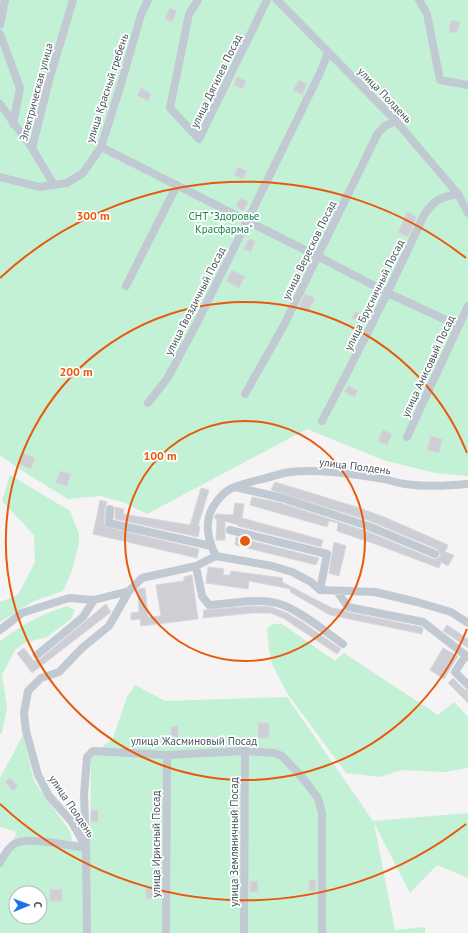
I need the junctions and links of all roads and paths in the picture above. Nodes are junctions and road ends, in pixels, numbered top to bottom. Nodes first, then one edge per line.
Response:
1 (5, 0) edge
2 (73, 0) edge
3 (148, 0) edge
4 (198, 0) edge
5 (267, 0) edge
6 (277, 0) edge
7 (419, 0) edge
8 (0, 25) edge
9 (0, 34) edge
10 (328, 53) junction
11 (468, 85) edge
12 (0, 104) edge
13 (396, 121) junction
14 (13, 124) junction
15 (101, 147) junction
16 (32, 148) junction
17 (0, 177) edge
18 (54, 185) junction
19 (177, 185) junction
20 (458, 194) junction
21 (468, 213) edge
22 (248, 221) junction
23 (319, 257) junction
24 (126, 286) dead end
25 (388, 293) junction
26 (468, 306) edge
27 (459, 326) junction
28 (245, 394) dead end
29 (148, 403) dead end
30 (322, 421) dead end
31 (407, 437) dead end
32 (468, 484) edge
33 (234, 486) junction
34 (110, 508) dead end
35 (230, 530) dead end
36 (211, 546) junction
37 (435, 554) dead end
38 (216, 556) junction
39 (196, 566) junction
40 (129, 590) junction
41 (320, 590) junction
42 (337, 591) junction
43 (94, 600) junction
44 (468, 623) edge
45 (0, 630) edge
46 (343, 644) dead end
47 (37, 655) dead end
48 (467, 656) edge
49 (468, 686) edge
50 (245, 751) junction
51 (167, 755) junction
52 (86, 848) junction
53 (0, 862) edge
54 (87, 933) edge
55 (166, 933) edge
56 (244, 933) edge
57 (322, 933) edge

1 - 8 street
2 - 16 street, Электрическая улица
3 - 15 street, улица Красный гребень
4 - 5 street, улица Дягилев Посад
6 - 10 street, улица Полдень
7 - 11 street
9 - 14 street
10 - 13 street, улица Полдень
10 - 22 street, улица Гвоздичный Посад
12 - 14 street
13 - 20 street, улица Полдень
13 - 23 street, улица Вересков Посад
14 - 16 street
15 - 18 street, улица Красный гребень
15 - 19 street
16 - 18 street, Электрическая улица
17 - 18 street, улица Красный гребень
19 - 22 street
19 - 24 street
20 - 21 street, улица Полдень
20 - 25 street, улица Брусничный Посад
22 - 23 street
22 - 29 street, улица Гвоздичный Посад
23 - 25 street
23 - 28 street, улица Вересков Посад
25 - 27 street
25 - 30 street, улица Брусничный Посад
26 - 27 street, улица Анисовый Посад
27 - 31 street, улица Анисовый Посад
32 - 33 street, улица Полдень
33 - 36 street, улица Полдень
33 - 37 street
34 - 36 street
35 - 41 street
36 - 38 street, улица Полдень
38 - 39 street, улица Полдень
38 - 41 street
39 - 40 street, улица Полдень
39 - 46 street
40 - 43 street
40 - 52 street, улица Полдень
41 - 42 street
42 - 44 street
42 - 48 street
43 - 45 street
43 - 47 street
48 - 49 street
50 - 51 street, улица Жасминовый Посад
50 - 56 street, улица Земляничный Посад
50 - 57 street, улица Жасминовый Посад
51 - 52 street, улица Жасминовый Посад
51 - 55 street, улица Ирисный Посад
52 - 53 street, улица Полдень
52 - 54 street

